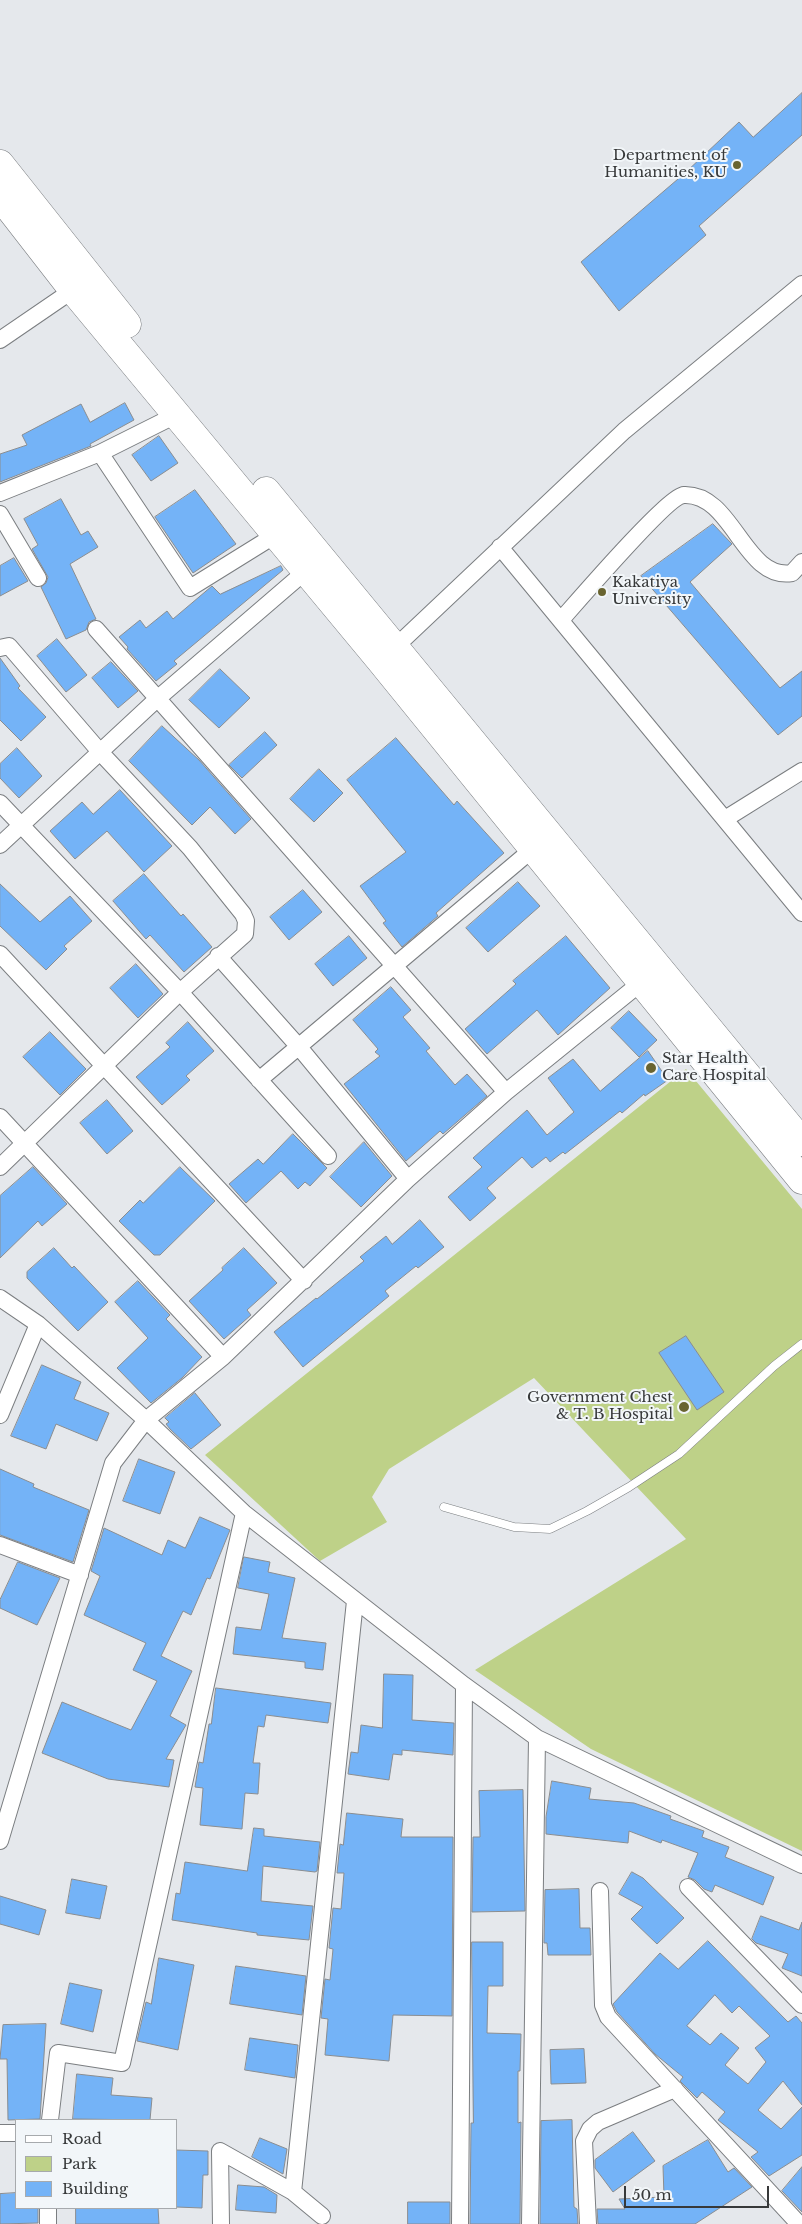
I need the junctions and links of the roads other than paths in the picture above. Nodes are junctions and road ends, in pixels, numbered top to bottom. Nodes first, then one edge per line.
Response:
1 (0, 164) edge
2 (0, 196) edge
3 (802, 284) edge
4 (73, 290) junction
5 (0, 340) edge
6 (178, 414) junction
7 (100, 453) junction
8 (0, 493) edge
9 (0, 514) edge
10 (277, 534) junction
11 (500, 547) junction
12 (802, 562) edge
13 (307, 570) junction
14 (38, 578) dead end
15 (560, 620) junction
16 (96, 629) dead end
17 (0, 648) edge
18 (388, 653) junction
19 (157, 699) junction
20 (101, 753) junction
21 (802, 771) edge
22 (0, 803) edge
23 (725, 819) junction
24 (22, 826) junction
25 (0, 845) edge
26 (534, 848) junction
27 (802, 913) edge
28 (0, 954) edge
29 (218, 956) junction
30 (395, 967) junction
31 (643, 981) junction
32 (180, 992) junction
33 (299, 1047) junction
34 (104, 1065) junction
35 (259, 1080) junction
36 (506, 1092) junction
37 (0, 1117) edge
38 (802, 1142) edge
39 (24, 1143) junction
40 (328, 1156) dead end
41 (0, 1167) edge
42 (408, 1179) junction
43 (802, 1180) edge
44 (304, 1281) junction
45 (0, 1298) edge
46 (38, 1324) junction
47 (802, 1344) edge
48 (223, 1357) junction
49 (0, 1415) edge
50 (146, 1420) junction
51 (444, 1507) dead end
52 (244, 1513) junction
53 (0, 1545) edge
54 (80, 1575) junction
55 (355, 1602) junction
56 (464, 1685) junction
57 (537, 1738) junction
58 (0, 1841) edge
59 (802, 1865) edge
60 (688, 1887) dead end
61 (600, 1891) dead end
62 (802, 2005) edge
63 (675, 2089) junction
64 (50, 2119) edge
65 (0, 2134) edge
66 (15, 2134) edge
67 (293, 2192) junction
68 (48, 2209) edge
69 (322, 2216) dead end
70 (48, 2224) edge
71 (221, 2224) edge
72 (460, 2224) edge
73 (530, 2224) edge
74 (588, 2224) edge
75 (799, 2224) edge

1 - 18 highway
2 - 4 highway
3 - 11 street
4 - 5 street
4 - 6 highway
6 - 7 street
6 - 10 highway
7 - 8 street
7 - 10 street
9 - 14 street
10 - 13 highway
11 - 15 street
11 - 18 street
12 - 15 street
13 - 18 highway
13 - 19 street
15 - 23 street
16 - 19 street
17 - 20 street
18 - 26 highway
18 - 38 highway
19 - 20 street
19 - 30 street
20 - 24 street
20 - 29 street
21 - 23 street
22 - 24 street
23 - 27 street
24 - 25 street
24 - 32 street
26 - 30 street
26 - 31 highway
28 - 34 street
29 - 32 street
29 - 33 street
30 - 33 street
30 - 36 street
31 - 36 street
31 - 43 highway
32 - 34 street
32 - 35 street
33 - 35 street
33 - 42 street
34 - 39 street
34 - 44 street
35 - 40 street
36 - 42 street
37 - 39 street
39 - 41 street
39 - 48 street
42 - 44 street
44 - 48 street
45 - 46 street
46 - 49 street
46 - 50 street
47 - 51 lane
48 - 50 street
50 - 52 street
50 - 54 street
52 - 55 street
52 - 64 street
53 - 54 street
54 - 58 street
55 - 56 street
55 - 67 street
56 - 57 street
56 - 72 street
57 - 59 street
57 - 73 street
60 - 62 street
61 - 63 street
63 - 74 street
63 - 75 street
65 - 66 street
67 - 69 street
67 - 71 street
68 - 70 street

